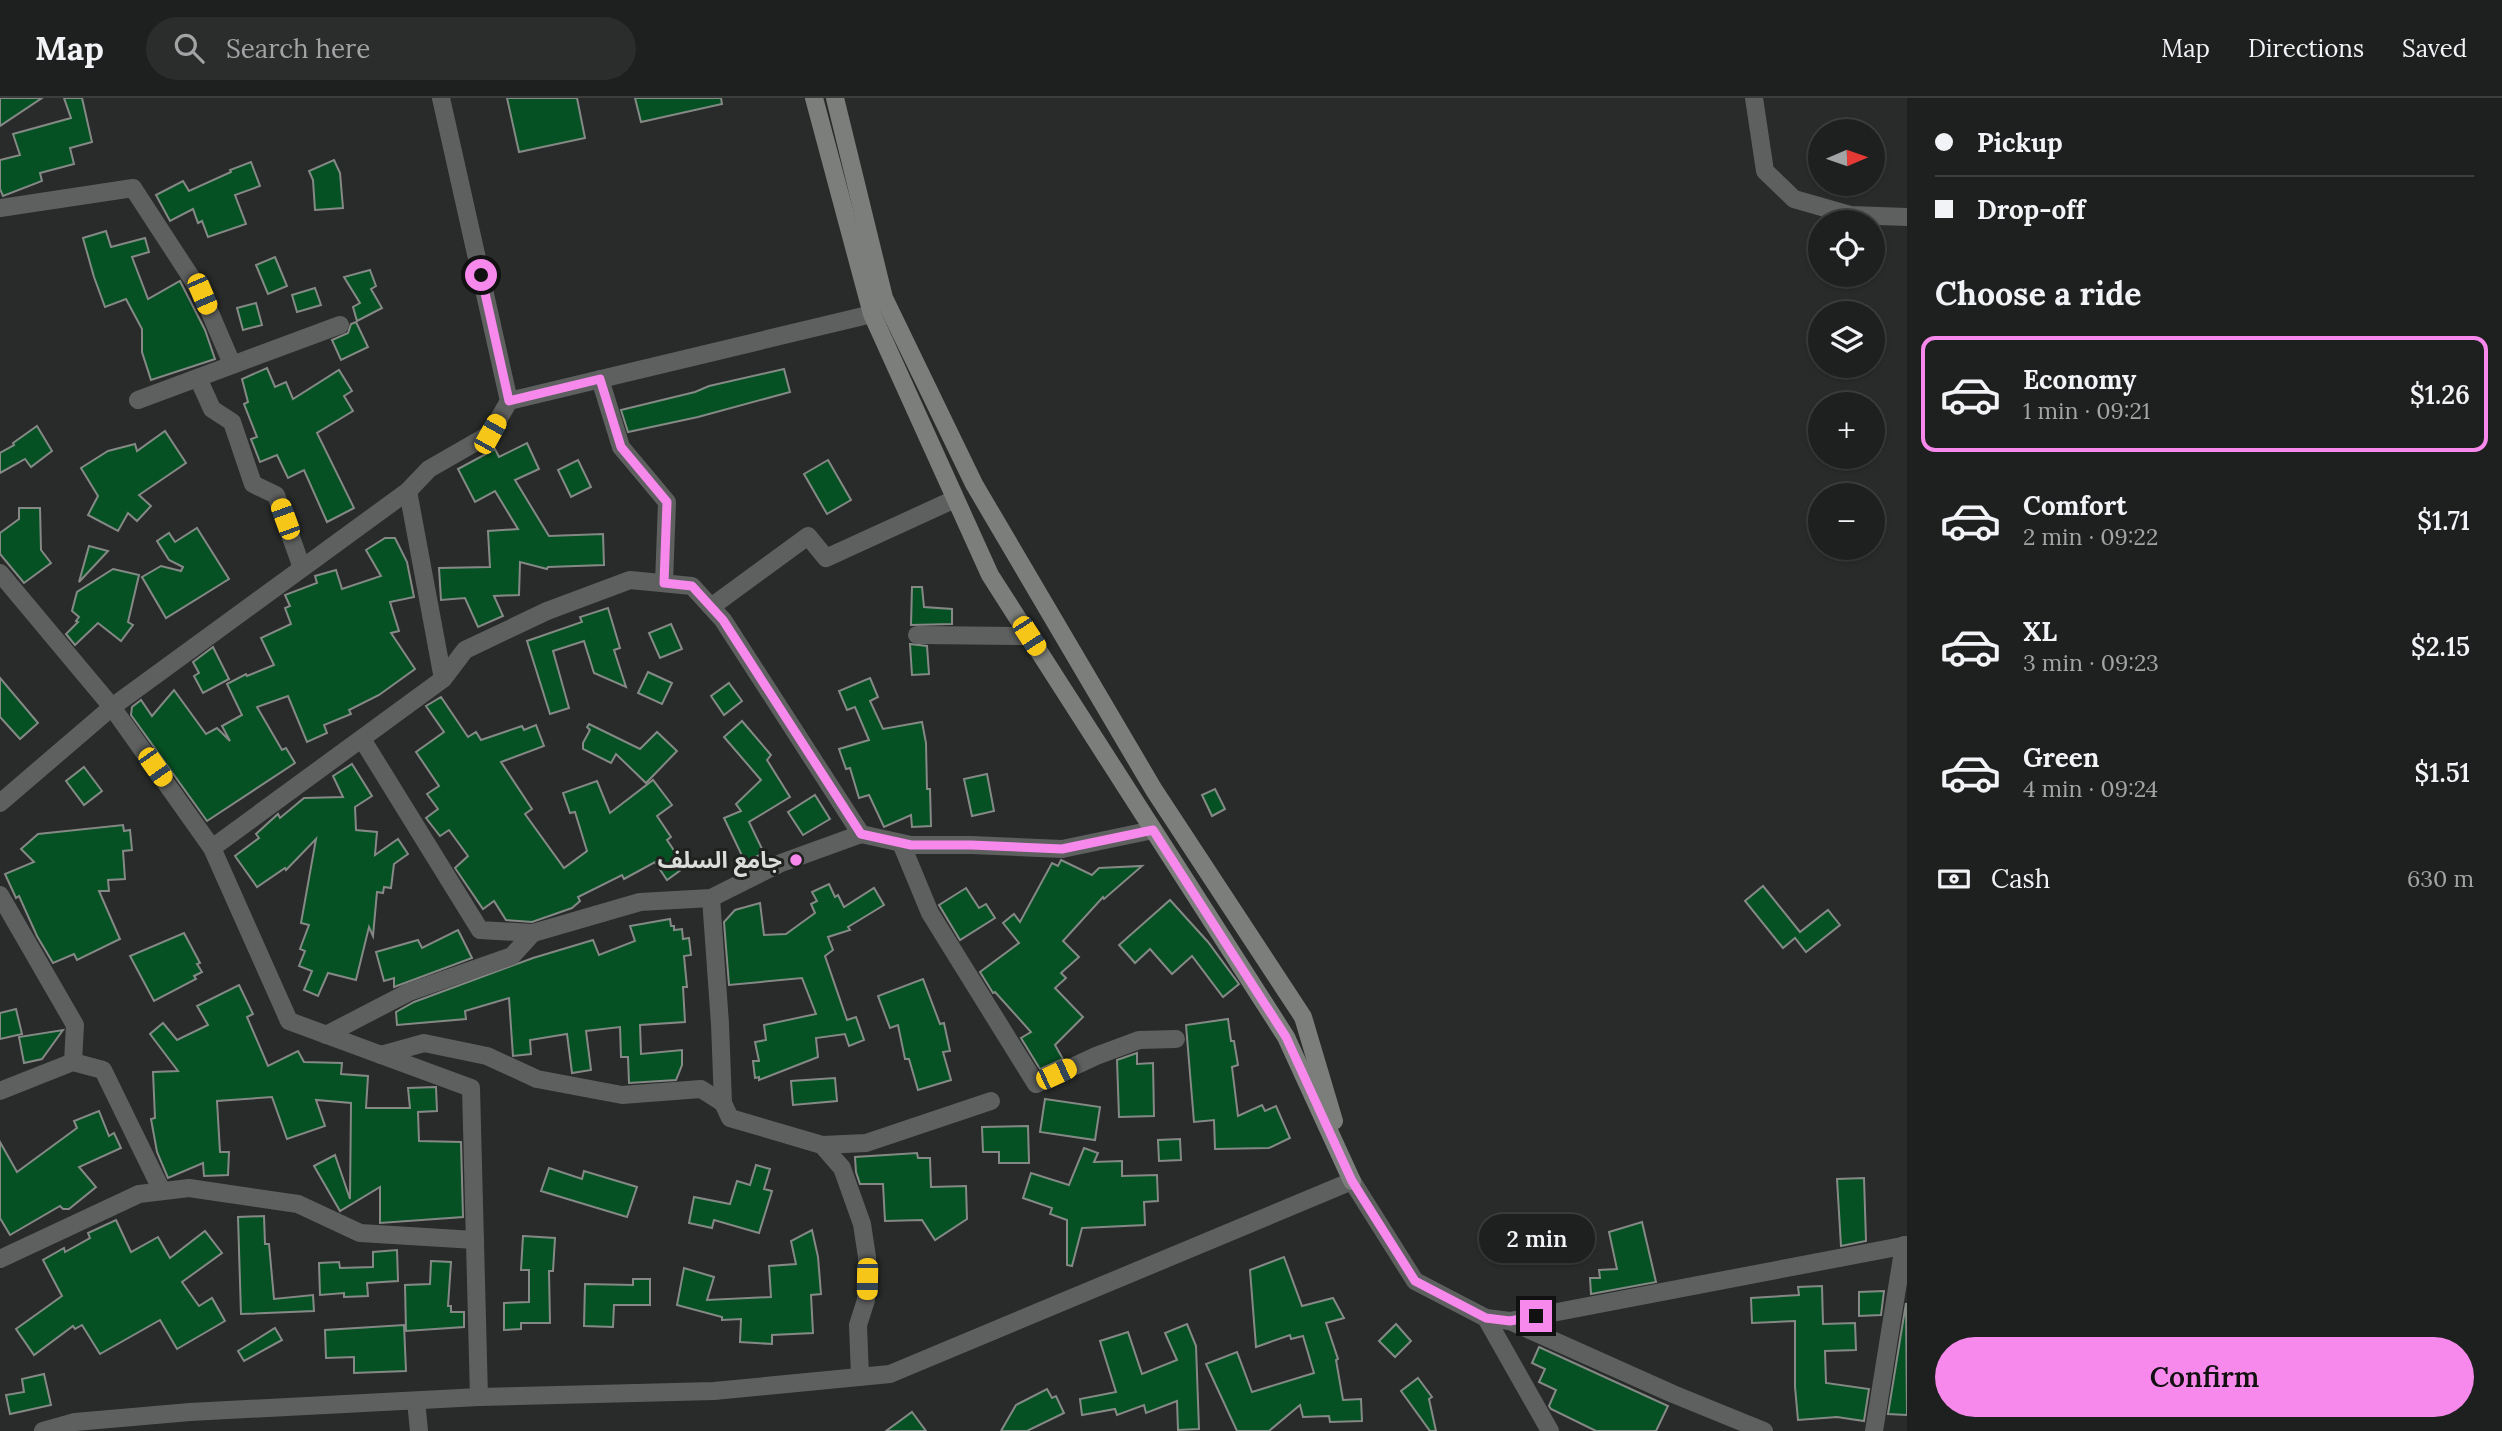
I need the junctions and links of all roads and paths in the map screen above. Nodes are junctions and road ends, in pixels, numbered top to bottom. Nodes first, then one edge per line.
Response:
1 (441, 98) edge
2 (814, 98) edge
3 (835, 98) edge
4 (1754, 98) edge
5 (0, 208) edge
6 (1907, 217) edge
7 (872, 314) junction
8 (340, 325) dead end
9 (232, 364) junction
10 (198, 377) junction
11 (600, 379) junction
12 (138, 400) dead end
13 (509, 401) junction
14 (408, 491) junction
15 (955, 499) junction
16 (302, 568) junction
17 (0, 573) edge
18 (664, 583) junction
19 (712, 607) junction
20 (917, 635) dead end
21 (1029, 636) junction
22 (443, 679) junction
23 (112, 706) junction
24 (362, 739) junction
25 (0, 803) edge
26 (1153, 830) junction
27 (861, 834) junction
28 (901, 843) junction
29 (212, 848) junction
30 (0, 895) edge
31 (710, 898) junction
32 (533, 933) junction
33 (326, 1035) junction
34 (1176, 1039) dead end
35 (381, 1055) junction
36 (73, 1062) junction
37 (0, 1090) edge
38 (991, 1101) dead end
39 (723, 1103) junction
40 (822, 1145) junction
41 (1352, 1181) junction
42 (162, 1191) junction
43 (475, 1240) junction
44 (1906, 1245) edge
45 (0, 1259) edge
46 (1486, 1318) junction
47 (1510, 1321) junction
48 (860, 1377) junction
49 (479, 1397) junction
50 (416, 1401) junction
51 (43, 1431) edge
52 (419, 1431) edge
53 (1550, 1431) edge
54 (1764, 1431) edge
55 (1874, 1431) edge

1 - 13 street
2 - 7 main road
3 - 41 main road
4 - 6 street
5 - 9 street
7 - 11 street
7 - 15 main road
8 - 9 street
9 - 10 street
10 - 12 street
10 - 16 street
11 - 13 street
11 - 18 street
13 - 14 street
14 - 16 street
14 - 22 street
15 - 19 street
15 - 21 main road
16 - 23 street
17 - 23 street
18 - 19 street
18 - 22 street
19 - 27 street
20 - 21 street
21 - 26 main road
22 - 24 street
23 - 25 street
23 - 29 street
24 - 29 street
24 - 32 street
26 - 28 street
26 - 41 main road
27 - 28 street
27 - 31 street
28 - 34 street
29 - 33 street
30 - 36 street
31 - 32 street
31 - 39 street
32 - 33 street
33 - 35 street
35 - 39 street
35 - 43 street
36 - 37 street
36 - 42 street
38 - 40 street
39 - 40 street
40 - 48 street
41 - 46 street
41 - 48 street
42 - 43 street
42 - 45 street
43 - 49 street
44 - 47 street
44 - 55 street
46 - 47 street
46 - 53 street
47 - 54 street
48 - 49 street
49 - 50 street
50 - 51 street
50 - 52 street

